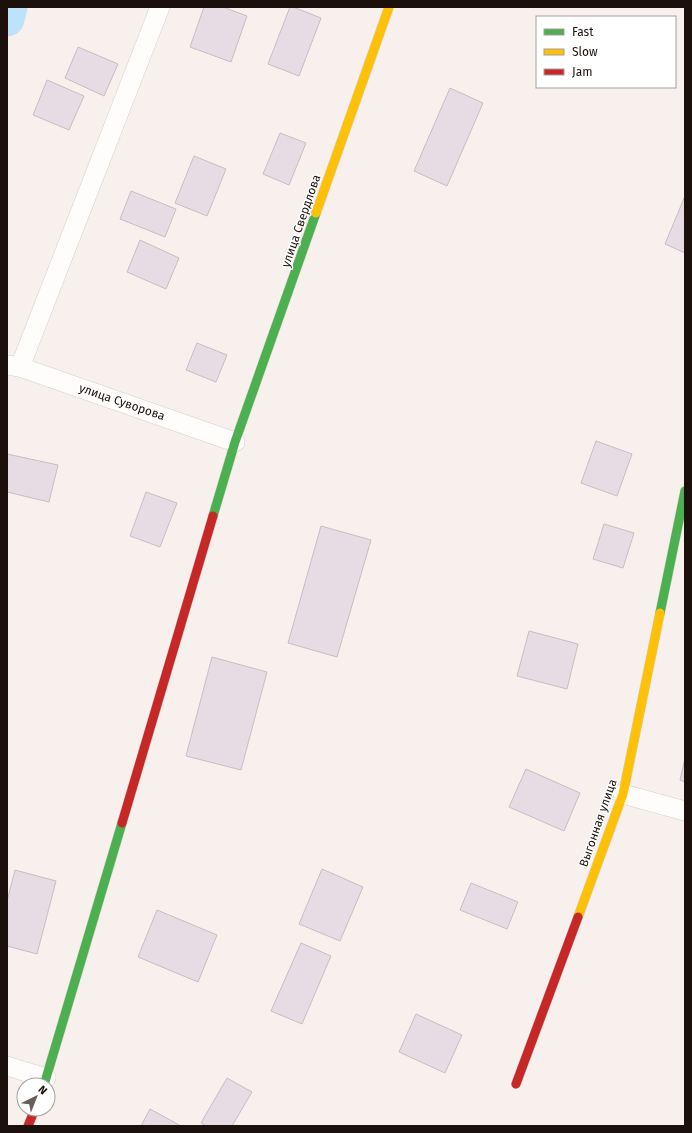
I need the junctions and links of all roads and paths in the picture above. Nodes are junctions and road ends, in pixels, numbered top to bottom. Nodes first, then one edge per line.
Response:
1 (160, 7) edge
2 (389, 7) edge
3 (14, 366) edge
4 (236, 442) junction
5 (685, 491) edge
6 (623, 794) junction
7 (685, 811) edge
8 (7, 1066) edge
9 (33, 1077) edge
10 (46, 1077) edge
11 (516, 1084) dead end

1 - 3 street
2 - 4 street, улица Свердлова
3 - 4 street, улица Суворова
4 - 10 street, улица Свердлова
5 - 6 street, Выгонная улица
6 - 7 street
6 - 11 street, Выгонная улица
8 - 9 street

